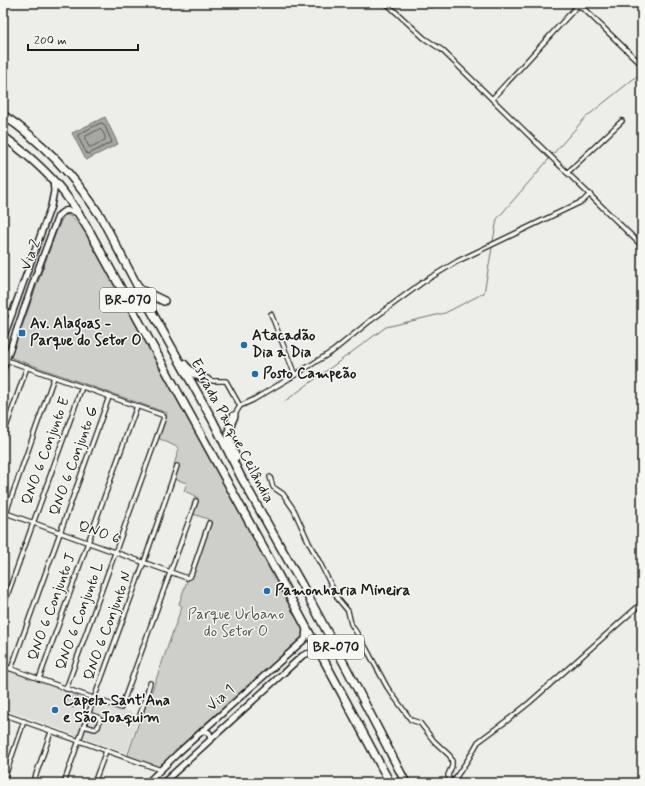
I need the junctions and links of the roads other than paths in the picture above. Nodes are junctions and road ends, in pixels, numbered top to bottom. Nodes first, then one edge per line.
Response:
1 (386, 3) edge
2 (579, 4) edge
3 (642, 66) edge
4 (492, 99) junction
5 (3, 115) edge
6 (622, 122) dead end
7 (3, 136) edge
8 (567, 173) junction
9 (53, 181) junction
10 (590, 194) junction
11 (78, 213) junction
12 (641, 243) edge
13 (139, 289) junction
14 (18, 297) junction
15 (27, 300) junction
16 (164, 302) dead end
17 (3, 310) edge
18 (12, 314) junction
19 (271, 314) dead end
20 (3, 339) edge
21 (172, 347) junction
22 (6, 360) junction
23 (27, 367) junction
24 (3, 369) edge
25 (295, 375) junction
26 (54, 377) junction
27 (207, 380) joint
28 (82, 387) junction
29 (110, 397) junction
30 (137, 406) junction
31 (240, 406) junction
32 (234, 416) joint
33 (3, 421) edge
34 (8, 422) junction
35 (3, 436) edge
36 (177, 466) dead end
37 (241, 477) junction
38 (270, 477) dead end
39 (229, 484) junction
40 (254, 500) junction
41 (196, 502) dead end
42 (4, 513) edge
43 (3, 521) edge
44 (33, 523) junction
45 (210, 523) dead end
46 (61, 533) junction
47 (88, 542) junction
48 (116, 552) junction
49 (144, 562) junction
50 (170, 572) junction
51 (642, 603) edge
52 (3, 607) edge
53 (306, 628) junction
54 (322, 657) junction
55 (3, 666) edge
56 (11, 669) junction
57 (38, 679) junction
58 (150, 684) dead end
59 (66, 689) junction
60 (95, 698) junction
61 (3, 714) edge
62 (88, 714) junction
63 (140, 715) dead end
64 (24, 721) junction
65 (84, 726) junction
66 (203, 730) junction
67 (52, 732) junction
68 (211, 739) junction
69 (78, 741) junction
70 (106, 751) junction
71 (161, 770) junction
72 (3, 782) edge
73 (33, 783) edge
74 (64, 783) edge
75 (94, 783) edge
76 (147, 783) edge
77 (163, 783) edge
78 (390, 783) edge
79 (406, 783) edge
80 (451, 783) edge

1 - 4 street
2 - 3 street
2 - 4 street
4 - 8 street
5 - 13 highway, Estrada Parque Ceilândia / BR-070
6 - 8 street
7 - 9 highway, Estrada Parque Ceilândia / BR-070
8 - 10 street
9 - 11 highway, Estrada Parque Ceilândia / BR-070
9 - 14 main road, Via 2
10 - 12 street
10 - 25 street
11 - 15 main road, Via 2
11 - 39 highway, Estrada Parque Ceilândia / BR-070
13 - 16 highway
13 - 21 highway, Estrada Parque Ceilândia / BR-070
14 - 15 main road
14 - 18 main road, Via 2
15 - 22 main road, Via 2
17 - 18 main road
18 - 20 main road, Via 2
19 - 25 street
21 - 27 highway
21 - 37 highway, Estrada Parque Ceilândia / BR-070
22 - 23 street
22 - 24 main road, Via 2
23 - 26 street
23 - 34 street
25 - 31 street
26 - 28 street
26 - 42 street
27 - 31 street
28 - 29 street
28 - 44 street, QNO 6 Conjunto E
29 - 30 street
29 - 46 street, QNO 6 Conjunto G
30 - 47 street, QNO 6 Conjunto J
30 - 48 street, QNO 6 Conjunto L
31 - 32 street
32 - 40 highway
33 - 34 street
34 - 35 street
36 - 49 street, QNO 6 Conjunto N
37 - 39 highway
37 - 40 highway, Estrada Parque Ceilândia / BR-070
38 - 80 street
39 - 53 highway, Estrada Parque Ceilândia / BR-070
40 - 79 highway, Estrada Parque Ceilândia / BR-070
41 - 50 street
42 - 43 street
42 - 44 street, QNO 6
44 - 46 street, QNO 6
44 - 52 street, QNO 6 Conjunto E
45 - 50 street, QNO 6
46 - 47 street, QNO 6
46 - 56 street, QNO 6 Conjunto G
47 - 48 street, QNO 6
47 - 57 street, QNO 6 Conjunto J
48 - 49 street, QNO 6
48 - 59 street, QNO 6 Conjunto L
49 - 50 street, QNO 6
49 - 60 street, QNO 6 Conjunto N
50 - 60 street
51 - 80 street
53 - 54 highway, Estrada Parque Ceilândia / BR-070
53 - 66 main road, Via 1
54 - 68 main road, Via 1
54 - 78 highway, Estrada Parque Ceilândia / BR-070
55 - 56 street
56 - 57 street
57 - 59 street
58 - 63 street
59 - 60 street
60 - 62 street, QNO 6 Conjunto N
61 - 64 street
62 - 65 street, QNO 6 Conjunto N
62 - 65 street
64 - 67 street
64 - 72 street
65 - 69 street, QNO 6 Conjunto N
66 - 68 main road
66 - 71 main road, Via 1
67 - 69 street
67 - 73 street
68 - 77 main road, Via 1
69 - 70 street
69 - 74 street, QNO 6 Conjunto N
70 - 71 street
70 - 75 street
71 - 76 main road, Via 1

